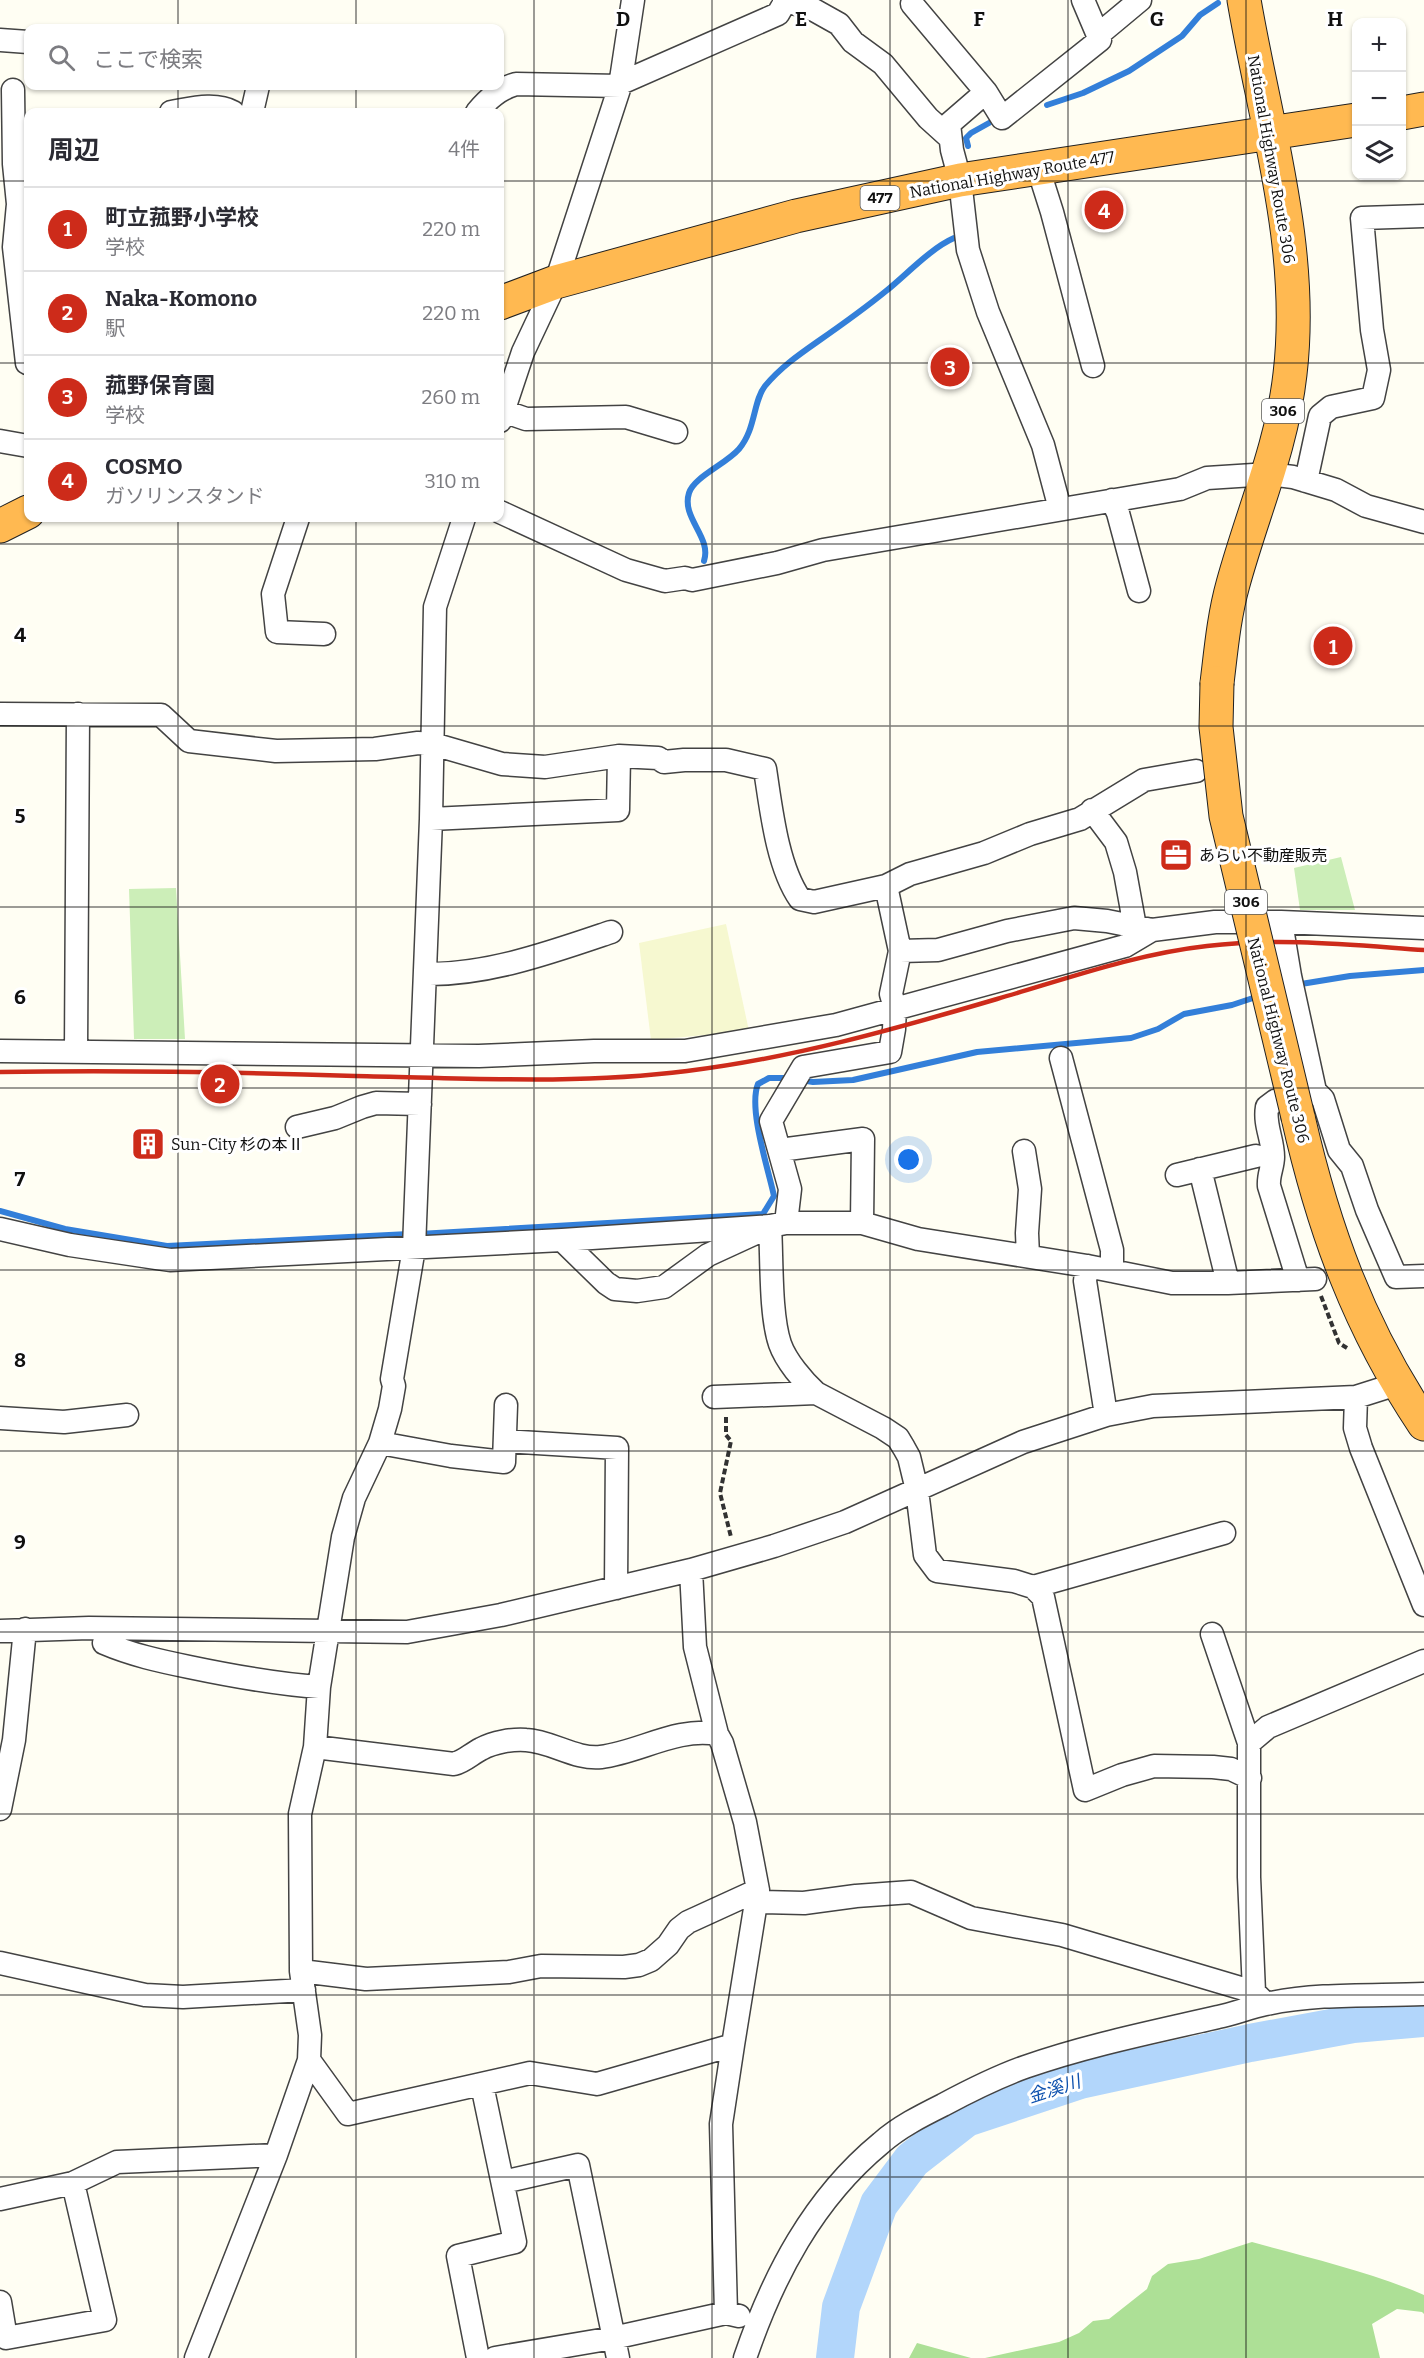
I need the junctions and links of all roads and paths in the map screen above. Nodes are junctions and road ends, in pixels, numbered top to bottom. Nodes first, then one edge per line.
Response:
1 (633, 0) edge
2 (785, 0) edge
3 (1083, 0) edge
4 (1140, 0) edge
5 (912, 4) dead end
6 (1244, 4) edge
7 (1098, 35) junction
8 (0, 40) edge
9 (24, 42) edge
10 (621, 85) junction
11 (504, 88) edge
12 (13, 90) dead end
13 (257, 90) edge
14 (500, 90) edge
15 (986, 92) junction
16 (206, 108) edge
17 (226, 108) edge
18 (253, 108) edge
19 (481, 108) edge
20 (1424, 109) edge
21 (1406, 112) edge
22 (1352, 121) edge
23 (1270, 133) junction
24 (950, 136) junction
25 (1038, 168) junction
26 (960, 180) junction
27 (15, 184) edge
28 (1424, 216) edge
29 (555, 282) junction
30 (504, 301) edge
31 (24, 336) edge
32 (1093, 366) dead end
33 (504, 407) edge
34 (504, 416) edge
35 (676, 432) dead end
36 (0, 441) edge
37 (24, 445) edge
38 (1269, 474) junction
39 (1306, 481) junction
40 (1112, 500) junction
41 (1060, 509) junction
42 (24, 514) edge
43 (504, 514) edge
44 (297, 522) edge
45 (463, 522) edge
46 (1424, 522) edge
47 (0, 526) edge
48 (1139, 591) dead end
49 (324, 633) dead end
50 (0, 714) edge
51 (78, 714) junction
52 (433, 744) junction
53 (619, 756) junction
54 (1197, 771) dead end
55 (1092, 810) junction
56 (431, 819) junction
57 (886, 886) junction
58 (1281, 922) junction
59 (1144, 928) junction
60 (1424, 928) edge
61 (610, 932) dead end
62 (900, 951) junction
63 (426, 974) junction
64 (895, 1008) junction
65 (0, 1051) edge
66 (76, 1051) junction
67 (423, 1054) junction
68 (1061, 1058) dead end
69 (420, 1104) junction
70 (1307, 1104) junction
71 (297, 1128) dead end
72 (780, 1150) junction
73 (1024, 1151) dead end
74 (1256, 1156) dead end
75 (1200, 1169) junction
76 (1177, 1175) dead end
77 (862, 1223) junction
78 (778, 1225) junction
79 (0, 1229) edge
80 (562, 1240) junction
81 (414, 1247) junction
82 (1028, 1256) junction
83 (1087, 1266) junction
84 (1112, 1271) junction
85 (1424, 1276) edge
86 (1306, 1280) junction
87 (1228, 1283) junction
88 (1347, 1348) dead end
89 (1397, 1384) junction
90 (816, 1393) junction
91 (714, 1397) dead end
92 (1356, 1397) junction
93 (506, 1405) dead end
94 (127, 1415) dead end
95 (1106, 1415) junction
96 (0, 1418) edge
97 (1424, 1424) edge
98 (505, 1441) junction
99 (730, 1441) dead end
100 (380, 1443) junction
101 (916, 1490) junction
102 (1224, 1533) dead end
103 (733, 1544) dead end
104 (691, 1570) junction
105 (1034, 1587) junction
106 (616, 1588) junction
107 (1424, 1605) edge
108 (25, 1629) junction
109 (0, 1631) edge
110 (327, 1631) junction
111 (1212, 1634) dead end
112 (104, 1643) dead end
113 (1424, 1661) edge
114 (319, 1687) junction
115 (717, 1734) junction
116 (1249, 1743) junction
117 (315, 1747) junction
118 (1250, 1778) junction
119 (0, 1809) edge
120 (757, 1896) junction
121 (0, 1963) edge
122 (303, 1980) junction
123 (1424, 1994) edge
124 (1260, 1998) junction
125 (733, 2045) junction
126 (309, 2060) junction
127 (482, 2085) junction
128 (276, 2155) junction
129 (502, 2182) junction
130 (73, 2183) junction
131 (0, 2199) edge
132 (0, 2302) edge
133 (726, 2313) junction
134 (758, 2320) junction
135 (616, 2348) edge
136 (196, 2358) edge
137 (478, 2358) edge
138 (495, 2358) edge
139 (745, 2358) edge

1 - 10 street
2 - 10 street
2 - 24 street
3 - 7 street
4 - 7 street
5 - 15 street
6 - 23 highway, National Highway Route 306 / 306
7 - 15 street
8 - 9 street
10 - 11 street
10 - 29 street
12 - 27 street
13 - 18 street
14 - 19 street
15 - 24 street
16 - 17 street
20 - 21 highway
22 - 23 highway, National Highway Route 477 / 477
23 - 25 highway, National Highway Route 477 / 477
23 - 38 highway, National Highway Route 306 / 306
24 - 26 street
25 - 26 highway, National Highway Route 477 / 477
25 - 32 street
26 - 29 highway, National Highway Route 477 / 477
26 - 41 street
27 - 31 street
28 - 39 street
29 - 30 highway, National Highway Route 477 / 477
29 - 33 street
34 - 35 street
36 - 37 street
38 - 39 street
38 - 40 street
38 - 70 highway, National Highway Route 306 / 306, bridge
39 - 46 street
40 - 41 street
40 - 48 street
41 - 43 street
42 - 47 highway
44 - 49 street
45 - 52 street
50 - 51 street
51 - 52 street
51 - 66 street
52 - 53 street
52 - 56 street
53 - 56 street
53 - 57 street
54 - 55 street
55 - 57 street
55 - 59 street
56 - 63 street
57 - 62 street
58 - 59 street
58 - 60 street
58 - 70 street
59 - 62 street
59 - 64 street
61 - 63 street
62 - 64 street
63 - 67 street
64 - 67 street
64 - 72 street
65 - 66 street
66 - 67 street
67 - 69 street
68 - 84 street
69 - 71 street
69 - 81 street
70 - 85 street
70 - 86 street
70 - 89 highway, National Highway Route 306 / 306
72 - 77 street
72 - 78 street
73 - 82 street
74 - 75 street
75 - 76 street
75 - 87 street
77 - 78 street
77 - 82 street
78 - 80 street
78 - 80 street
78 - 90 street
79 - 81 street
80 - 81 street
81 - 100 street
82 - 83 street
83 - 84 street
83 - 95 street
84 - 87 street
86 - 87 street
86 - 88 path
89 - 92 street
89 - 97 highway, National Highway Route 306 / 306
90 - 91 street
90 - 101 street
92 - 95 street
92 - 107 street
93 - 98 street
94 - 96 street
95 - 101 street
98 - 100 street
98 - 106 street
99 - 103 path
100 - 110 street
101 - 104 street
101 - 105 street
102 - 105 street
104 - 106 street
104 - 115 street
105 - 118 street
106 - 110 street
108 - 109 street
108 - 110 street
108 - 119 street
110 - 114 street
111 - 116 street
112 - 114 street
113 - 116 street
114 - 117 street
115 - 117 street
115 - 120 street
116 - 118 street
117 - 122 street
118 - 124 street
120 - 122 street
120 - 124 street
120 - 125 street
121 - 122 street
122 - 126 street
123 - 124 street
124 - 134 street
125 - 127 street
125 - 133 street
126 - 127 street
126 - 128 street
127 - 129 street
128 - 130 street
128 - 136 street
129 - 135 street
129 - 137 street
130 - 131 street
130 - 132 street
133 - 134 street
133 - 135 street
134 - 139 street
135 - 138 street

